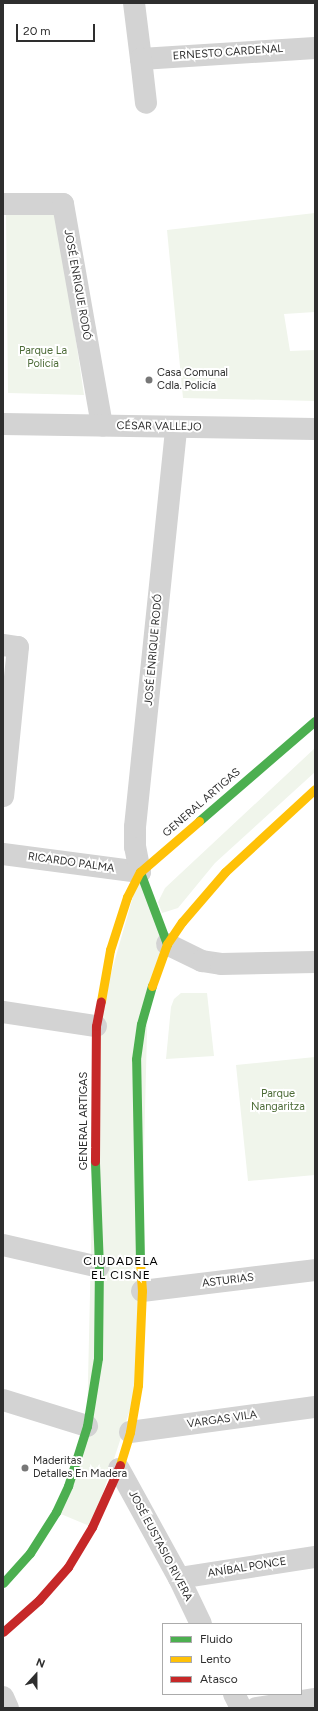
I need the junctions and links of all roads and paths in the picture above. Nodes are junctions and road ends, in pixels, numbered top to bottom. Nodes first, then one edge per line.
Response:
1 (134, 3) edge
2 (315, 48) edge
3 (141, 59) junction
4 (146, 103) dead end
5 (3, 204) edge
6 (3, 424) edge
7 (102, 426) junction
8 (176, 428) junction
9 (315, 429) edge
10 (3, 644) edge
11 (315, 721) edge
12 (315, 789) edge
13 (3, 796) edge
14 (3, 854) edge
15 (140, 872) junction
16 (167, 944) junction
17 (315, 962) edge
18 (3, 1012) edge
19 (96, 1026) junction
20 (3, 1245) edge
21 (99, 1267) junction
22 (315, 1270) edge
23 (142, 1291) junction
24 (3, 1400) edge
25 (315, 1407) edge
26 (88, 1426) junction
27 (130, 1432) junction
28 (119, 1469) junction
29 (315, 1557) edge
30 (179, 1578) junction
31 (3, 1583) edge
32 (201, 1623) edge
33 (3, 1632) edge
34 (234, 1695) edge
35 (3, 1697) edge
36 (315, 1699) edge
37 (8, 1708) edge
38 (241, 1708) edge
39 (256, 1708) edge

1 - 3 street
2 - 3 street, ERNESTO CARDENAL
3 - 4 street
5 - 7 street, JOSÉ ENRIQUE RODÓ
6 - 7 street, CÉSAR VALLEJO
7 - 8 street, CÉSAR VALLEJO
8 - 9 street, CÉSAR VALLEJO
8 - 15 street, JOSÉ ENRIQUE RODÓ
10 - 13 street
11 - 15 street, GENERAL ARTIGAS
12 - 16 street
14 - 15 street, RICARDO PALMA
15 - 16 street
15 - 19 street, GENERAL ARTIGAS
16 - 17 street
16 - 23 street
18 - 19 street
19 - 21 street, GENERAL ARTIGAS
20 - 21 street
21 - 26 street, GENERAL ARTIGAS
22 - 23 street, ASTURIAS
23 - 27 street
24 - 26 street
25 - 27 street, VARGAS VILA
26 - 31 street, GENERAL ARTIGAS
27 - 28 street
28 - 30 street, JOSÉ EUSTASIO RIVERA
28 - 33 street
29 - 30 street, ANÍBAL PONCE
30 - 32 street, JOSÉ EUSTASIO RIVERA
34 - 38 street
35 - 37 street
36 - 39 street

